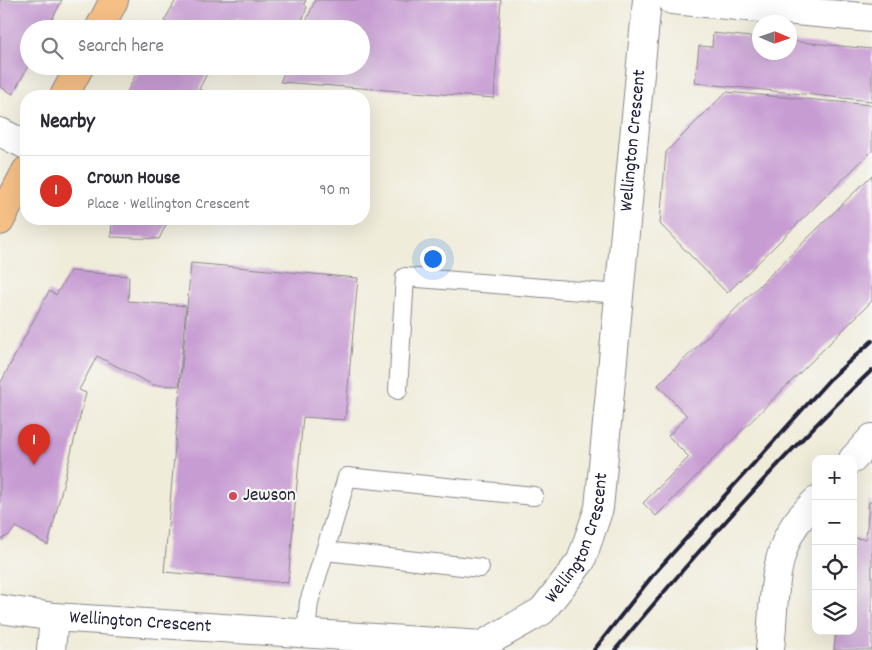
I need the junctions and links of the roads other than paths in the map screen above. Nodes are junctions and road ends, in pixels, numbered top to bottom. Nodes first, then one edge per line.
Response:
1 (114, 0) edge
2 (647, 0) edge
3 (672, 0) edge
4 (872, 18) edge
5 (104, 20) edge
6 (75, 75) edge
7 (67, 90) edge
8 (0, 132) edge
9 (20, 142) edge
10 (20, 183) edge
11 (0, 221) edge
12 (619, 294) junction
13 (398, 390) dead end
14 (872, 438) edge
15 (857, 455) edge
16 (534, 496) dead end
17 (812, 506) edge
18 (325, 551) junction
19 (480, 568) dead end
20 (0, 609) edge
21 (54, 617) junction
22 (306, 633) junction
23 (51, 650) edge
24 (770, 650) edge

1 - 5 main road
2 - 12 street, Wellington Crescent
3 - 4 street
6 - 7 main road
8 - 9 street
10 - 11 main road
12 - 13 lane
12 - 22 street, Wellington Crescent
14 - 15 street
16 - 18 lane
17 - 24 street
18 - 19 lane
18 - 22 lane
20 - 21 street, Wellington Crescent
21 - 22 street, Wellington Crescent
21 - 23 street

